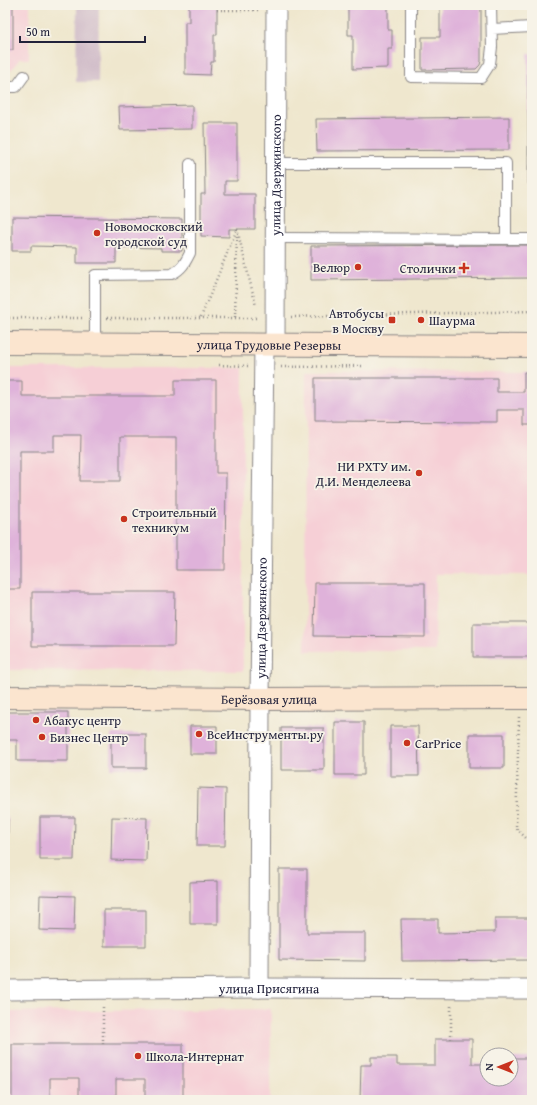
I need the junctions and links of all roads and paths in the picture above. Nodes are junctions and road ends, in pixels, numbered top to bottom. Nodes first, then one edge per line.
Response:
1 (410, 5) edge
2 (491, 5) edge
3 (276, 8) edge
4 (217, 10) dead end
5 (532, 27) edge
6 (492, 29) junction
7 (24, 76) dead end
8 (5, 88) edge
9 (276, 163) junction
10 (190, 164) dead end
11 (237, 229) junction
12 (276, 238) junction
13 (506, 238) junction
14 (532, 238) edge
15 (258, 310) dead end
16 (201, 317) dead end
17 (234, 317) dead end
18 (5, 343) edge
19 (95, 343) junction
20 (270, 344) junction
21 (532, 346) edge
22 (5, 697) edge
23 (260, 699) junction
24 (526, 706) edge
25 (532, 844) edge
26 (532, 855) edge
27 (532, 878) edge
28 (259, 988) junction
29 (103, 989) junction
30 (451, 989) junction
31 (532, 989) edge
32 (5, 990) edge
33 (451, 1039) dead end
34 (103, 1044) dead end

1 - 6 lane
2 - 6 lane
3 - 4 path
3 - 9 street, улица Дзержинского
5 - 6 lane
7 - 8 lane
9 - 12 street, улица Дзержинского
9 - 13 lane
10 - 19 lane
11 - 15 path
11 - 16 path
11 - 17 path
12 - 13 lane
12 - 20 street, улица Дзержинского
13 - 14 lane
18 - 19 street, улица Трудовые Резервы
19 - 20 street, улица Трудовые Резервы
20 - 21 street, улица Трудовые Резервы
20 - 23 street, улица Дзержинского
22 - 23 street, Берёзовая улица
23 - 24 street, Берёзовая улица
23 - 28 street, улица Дзержинского
24 - 25 path
26 - 27 path
28 - 29 street, улица Присягина
28 - 30 street, улица Присягина
29 - 32 street, улица Присягина
29 - 34 path
30 - 31 street, улица Присягина
30 - 33 path

